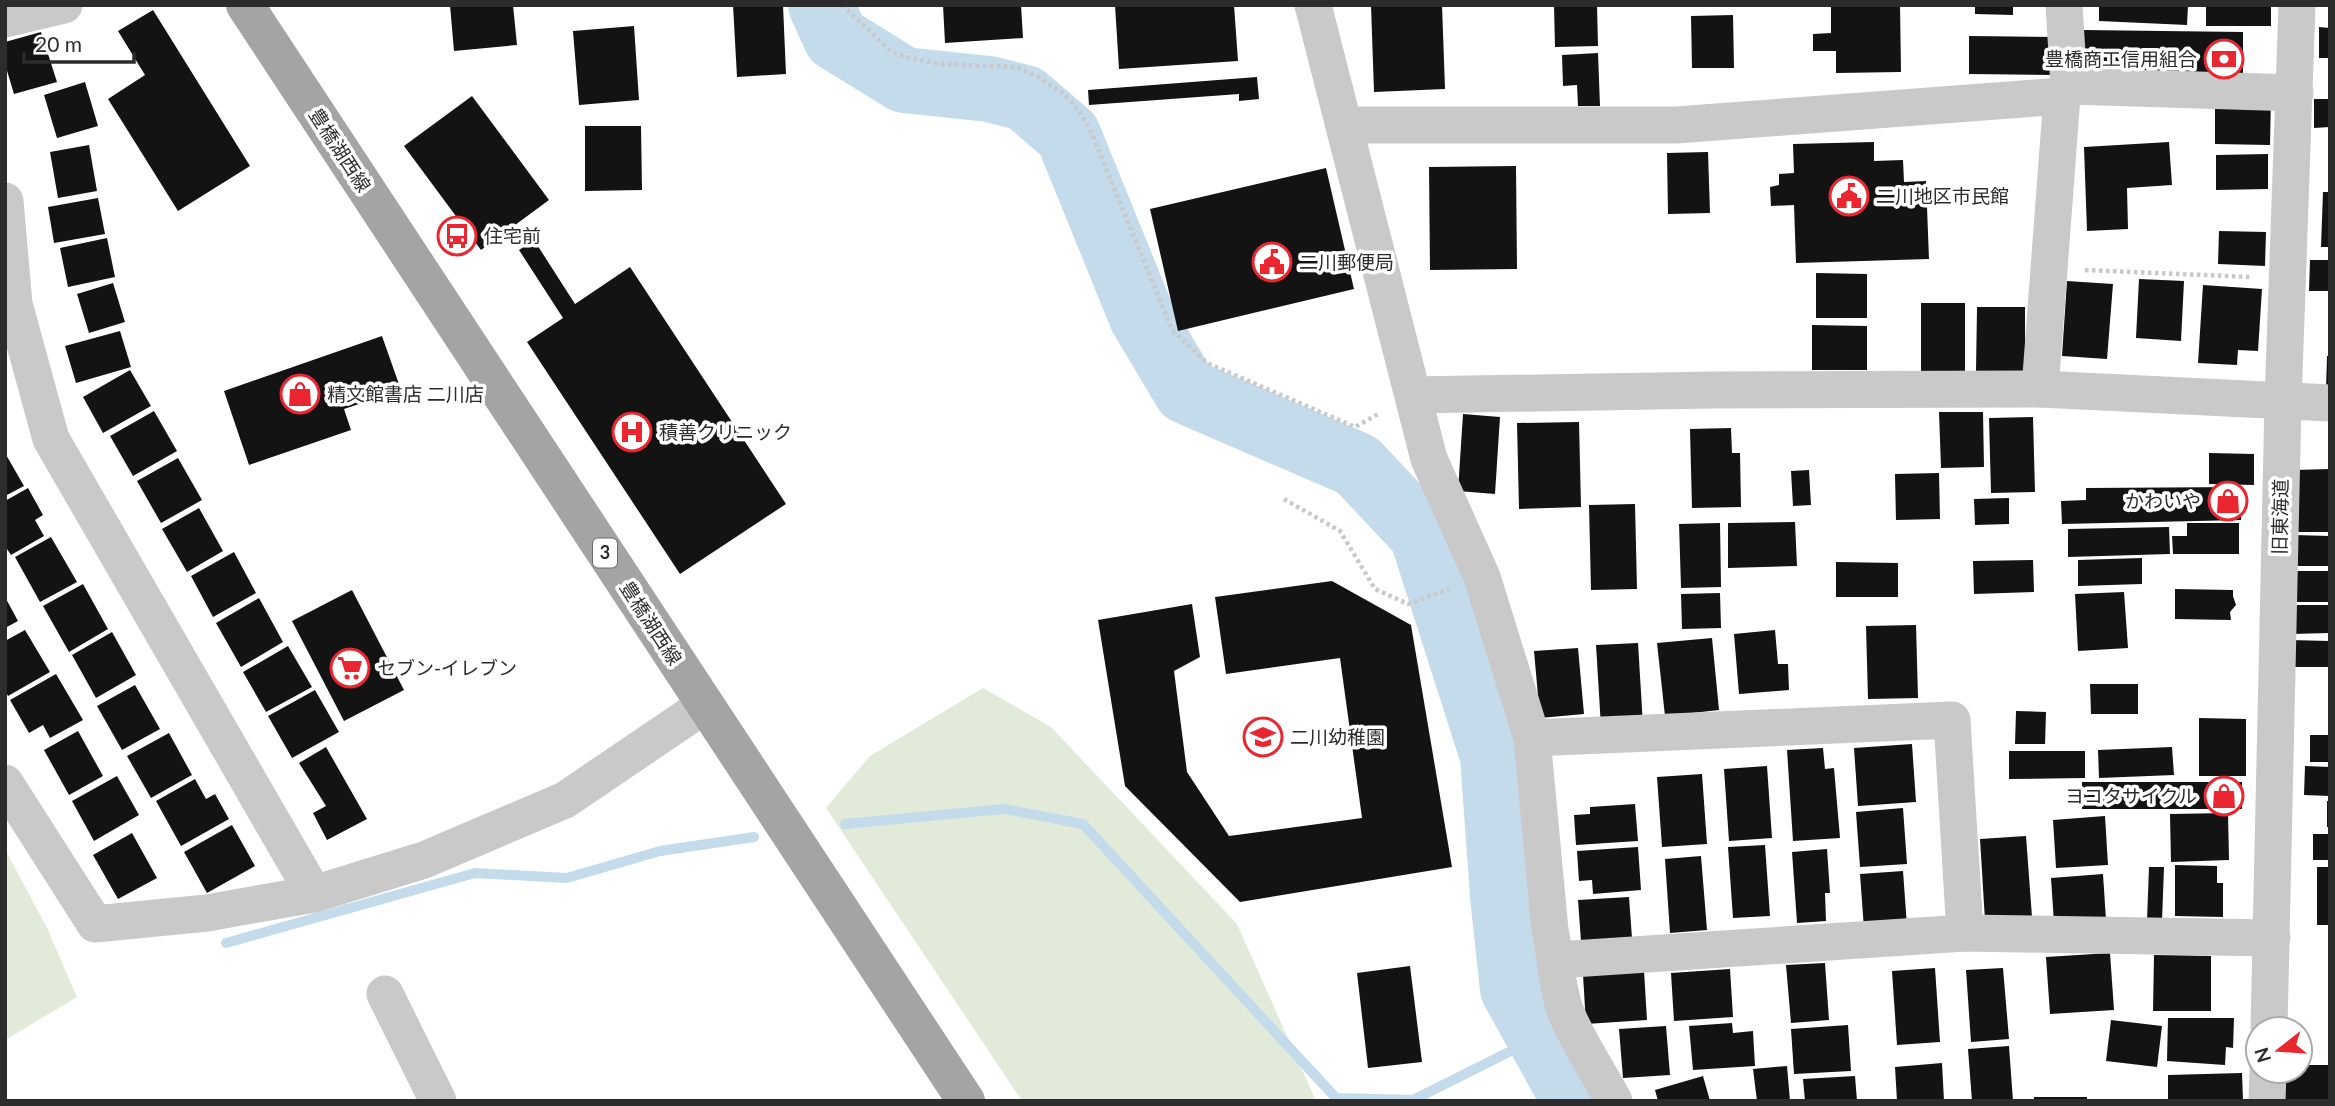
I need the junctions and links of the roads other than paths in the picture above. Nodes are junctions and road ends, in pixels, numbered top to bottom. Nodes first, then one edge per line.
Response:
1 (64, 5) edge
2 (245, 5) edge
3 (1313, 5) edge
4 (2064, 5) edge
5 (2297, 5) edge
6 (5, 19) edge
7 (2066, 91) junction
8 (2295, 93) junction
9 (1344, 125) junction
10 (5, 201) edge
11 (8, 276) edge
12 (2040, 389) junction
13 (1413, 395) junction
14 (2283, 402) junction
15 (2330, 403) edge
16 (705, 705) junction
17 (1532, 738) junction
18 (5, 783) edge
19 (314, 894) junction
20 (1965, 933) junction
21 (2272, 938) junction
22 (1557, 960) junction
23 (385, 994) dead end
24 (2269, 1015) edge
25 (438, 1101) edge
26 (966, 1101) edge
27 (1614, 1101) edge

1 - 6 street
2 - 16 main road, 豊橋湖西線 / 3
3 - 9 street
4 - 7 street
5 - 8 street, 旧東海道
7 - 8 street
7 - 9 street
7 - 12 street
8 - 14 street, 旧東海道
9 - 13 street
10 - 11 street
11 - 19 street
12 - 13 street
12 - 14 street
13 - 17 street
14 - 15 street
14 - 21 street, 旧東海道
16 - 19 street
16 - 26 main road, 豊橋湖西線 / 3
17 - 20 street
17 - 22 street
18 - 19 street
20 - 21 street
20 - 22 street
21 - 24 street, 旧東海道
22 - 27 street
23 - 25 street

